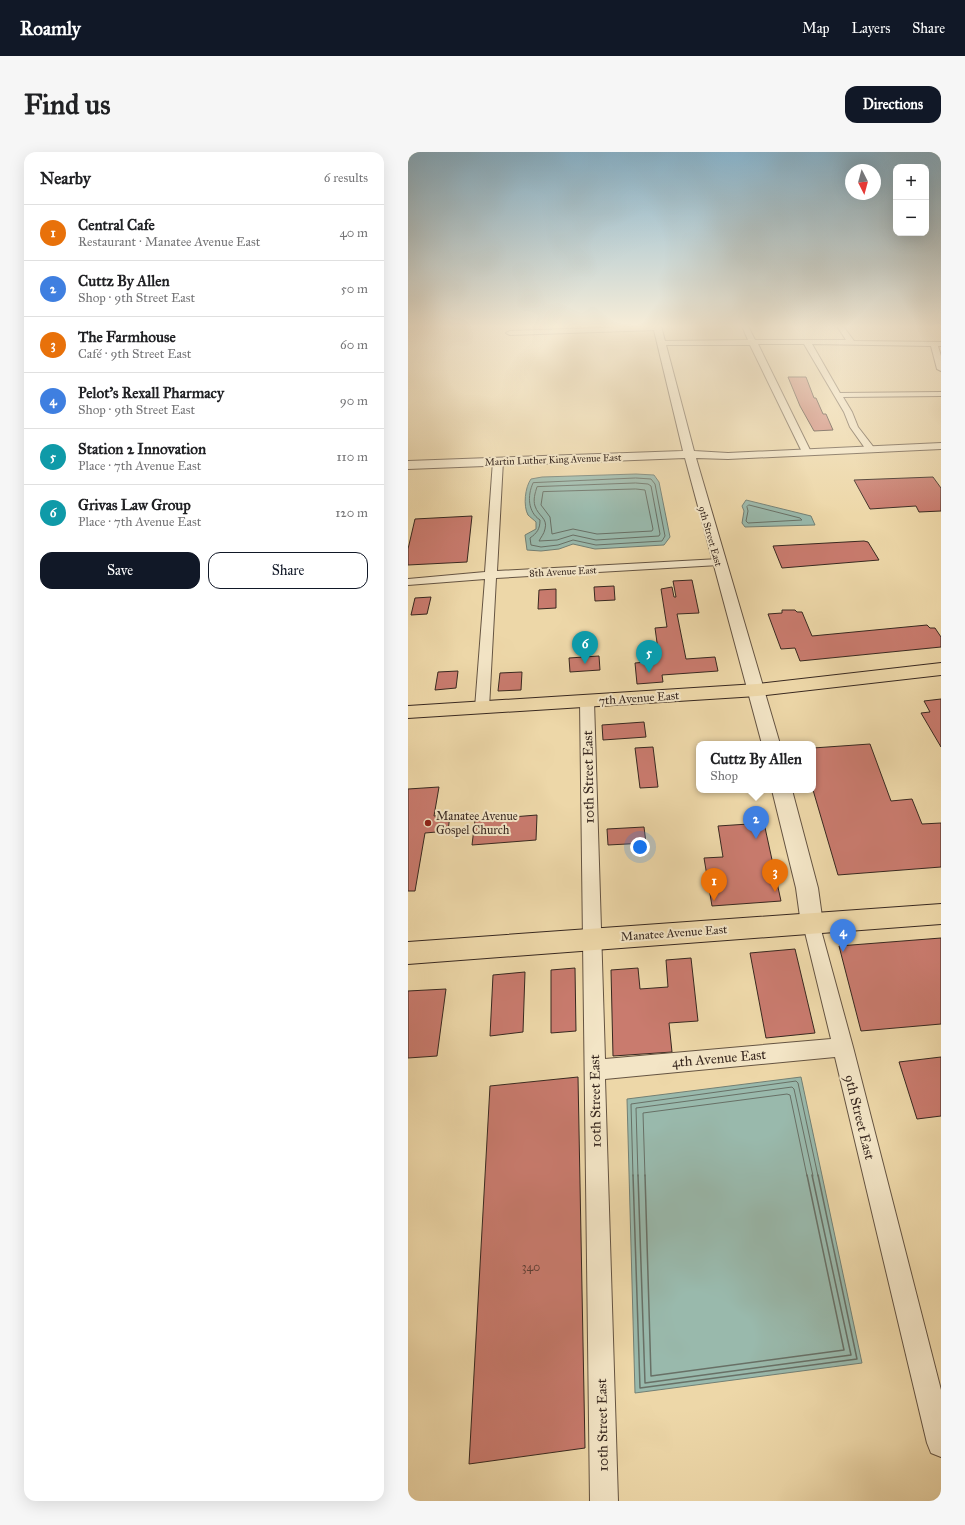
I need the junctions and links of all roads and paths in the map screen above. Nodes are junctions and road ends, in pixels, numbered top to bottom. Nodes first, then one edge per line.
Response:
1 (673, 389) edge
2 (775, 389) edge
3 (833, 389) edge
4 (941, 394) edge
5 (837, 395) junction
6 (941, 438) edge
7 (868, 445) junction
8 (941, 446) edge
9 (804, 448) junction
10 (689, 454) junction
11 (498, 461) junction
12 (413, 464) edge
13 (719, 562) junction
14 (492, 575) junction
15 (408, 582) edge
16 (941, 669) edge
17 (757, 690) junction
18 (587, 701) junction
19 (482, 708) junction
20 (408, 712) edge
21 (770, 741) edge
22 (783, 793) edge
23 (941, 914) edge
24 (812, 924) junction
25 (592, 939) junction
26 (408, 953) edge
27 (843, 1047) junction
28 (594, 1070) junction
29 (941, 1443) edge
30 (604, 1501) edge

1 - 10 street, 9th Street East
2 - 9 street
3 - 5 street
4 - 5 street
5 - 7 street
6 - 7 street, Martin Luther King Avenue East
7 - 8 street, Martin Luther King Avenue East
7 - 9 street, Martin Luther King Avenue East
9 - 10 street, Martin Luther King Avenue East
10 - 11 street, Martin Luther King Avenue East
10 - 13 street, 9th Street East
11 - 12 street, Martin Luther King Avenue East
11 - 14 street
13 - 14 street, 8th Avenue East
13 - 17 street, 9th Street East
14 - 15 street, 8th Avenue East
14 - 19 street
16 - 17 main road, 7th Avenue East
17 - 18 main road, 7th Avenue East
17 - 21 street, 9th Street East
18 - 19 main road, 7th Avenue East
18 - 25 street, 10th Street East
19 - 20 main road, 7th Avenue East
22 - 24 street, 9th Street East
23 - 24 main road, Manatee Avenue East
24 - 25 main road, Manatee Avenue East
24 - 27 street, 9th Street East
25 - 26 main road, Manatee Avenue East
25 - 28 street, 10th Street East
27 - 28 street, 4th Avenue East
27 - 29 street, 9th Street East
28 - 30 street, 10th Street East

